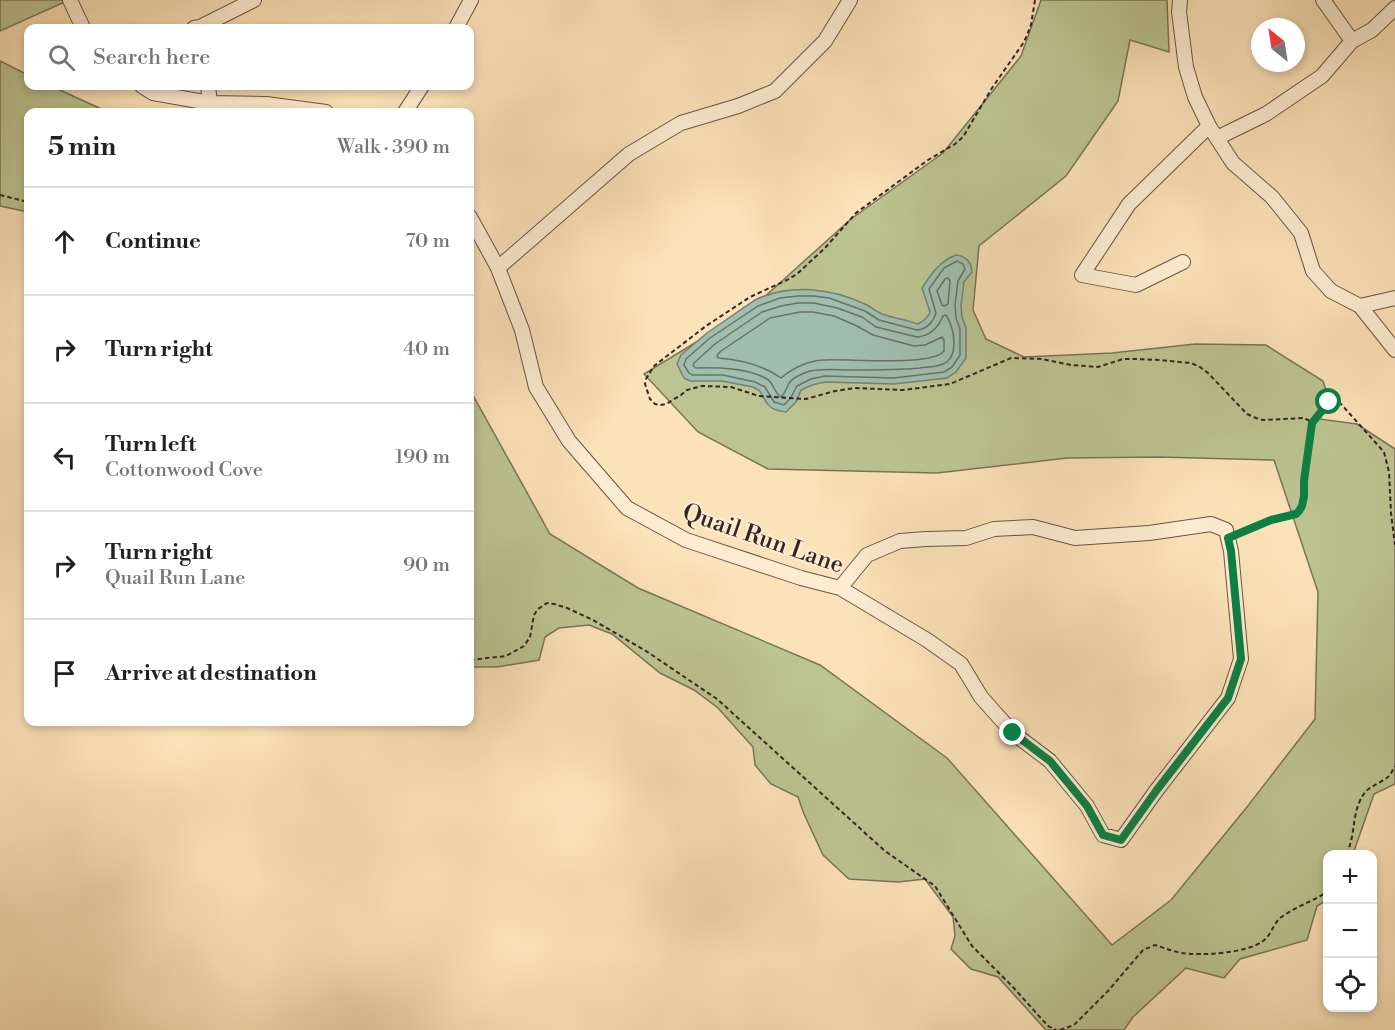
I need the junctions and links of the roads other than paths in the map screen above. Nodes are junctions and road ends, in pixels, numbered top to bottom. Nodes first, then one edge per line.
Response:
1 (70, 0) edge
2 (254, 0) edge
3 (471, 0) edge
4 (850, 0) edge
5 (1180, 0) edge
6 (1323, 0) edge
7 (1395, 8) edge
8 (80, 24) edge
9 (206, 24) edge
10 (458, 24) edge
11 (1352, 41) junction
12 (148, 90) edge
13 (208, 90) edge
14 (419, 90) edge
15 (210, 103) junction
16 (296, 108) edge
17 (408, 108) edge
18 (1213, 132) junction
19 (474, 224) edge
20 (1183, 261) dead end
21 (498, 268) junction
22 (1395, 298) edge
23 (1360, 306) junction
24 (1395, 350) edge
25 (840, 588) junction

1 - 8 street
2 - 9 street
3 - 10 street
4 - 21 street
5 - 18 street
6 - 11 street
7 - 11 street
11 - 18 street
12 - 15 street
13 - 15 street
14 - 17 street
15 - 16 street
18 - 20 street
18 - 23 street
19 - 21 street, Quail Run Lane
21 - 25 street, Quail Run Lane
22 - 23 street
23 - 24 street
25 - 25 street, Quail Run Lane

